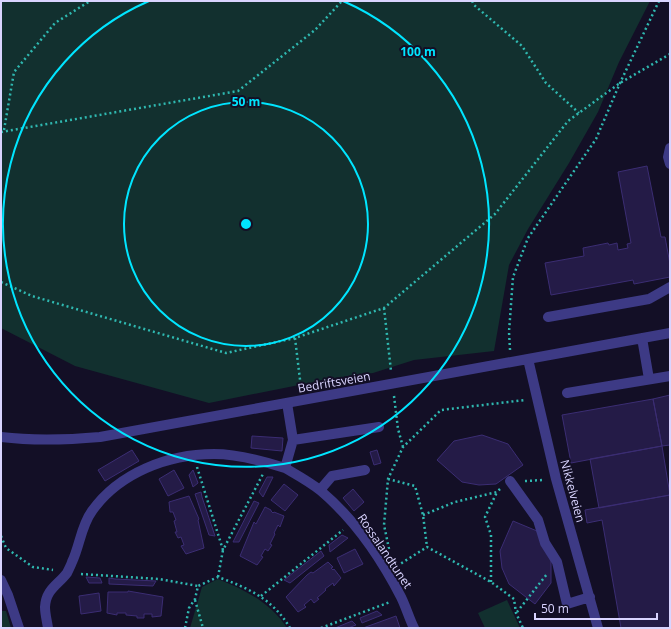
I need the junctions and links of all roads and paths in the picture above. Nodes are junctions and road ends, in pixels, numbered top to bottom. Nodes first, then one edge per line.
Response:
1 (90, 1) edge
2 (342, 1) edge
3 (472, 1) edge
4 (659, 1) edge
5 (670, 54) edge
6 (620, 83) junction
7 (579, 113) junction
8 (3, 131) edge
9 (670, 148) edge
10 (670, 164) edge
11 (1, 282) edge
12 (670, 287) edge
13 (384, 308) junction
14 (548, 318) dead end
15 (670, 333) edge
16 (295, 338) junction
17 (642, 338) junction
18 (387, 340) dead end
19 (528, 359) junction
20 (510, 362) junction
21 (670, 376) edge
22 (649, 379) junction
23 (567, 393) dead end
24 (524, 394) dead end
25 (303, 401) junction
26 (287, 403) junction
27 (379, 427) dead end
28 (398, 429) dead end
29 (1, 437) edge
30 (293, 440) junction
31 (403, 447) junction
32 (194, 456) junction
33 (268, 462) junction
34 (285, 468) junction
35 (365, 470) dead end
36 (388, 479) junction
37 (510, 482) joint
38 (320, 490) junction
39 (497, 492) junction
40 (423, 515) junction
41 (352, 522) junction
42 (1, 536) edge
43 (427, 547) junction
44 (223, 550) junction
45 (390, 554) dead end
46 (393, 568) dead end
47 (68, 572) junction
48 (218, 577) junction
49 (1, 580) edge
50 (542, 581) dead end
51 (491, 582) junction
52 (198, 586) junction
53 (5, 596) edge
54 (261, 596) junction
55 (401, 597) junction
56 (590, 597) junction
57 (195, 599) junction
58 (516, 613) junction
59 (19, 628) edge
60 (48, 628) edge
61 (185, 628) edge
62 (203, 628) edge
63 (290, 628) edge
64 (321, 628) edge
65 (414, 628) edge
66 (523, 628) edge
67 (598, 628) edge

1 - 8 path
2 - 8 path
3 - 7 path
4 - 6 path
5 - 6 path
6 - 7 path
6 - 20 path
7 - 13 path
9 - 10 street
11 - 16 path
12 - 14 street
13 - 16 path
13 - 18 path
15 - 17 street, Bedriftsveien
16 - 25 path
17 - 19 street, Bedriftsveien
17 - 22 street
19 - 20 street, Bedriftsveien
19 - 56 street, Nikkelveien
20 - 25 street, Bedriftsveien
21 - 22 street
22 - 23 street
24 - 31 path
25 - 26 street, Bedriftsveien
26 - 29 street, Bedriftsveien
26 - 30 street
27 - 30 street
28 - 31 path
30 - 34 street
31 - 36 path
32 - 33 street, Rossalandtunet
32 - 44 path
32 - 47 street, Rossalandtunet
33 - 34 street, Rossalandtunet
33 - 44 path
34 - 38 street, Rossalandtunet
35 - 38 street
36 - 40 path
36 - 45 path
37 - 39 path
37 - 56 street
38 - 41 street, Rossalandtunet
39 - 40 path
39 - 51 path
40 - 43 path
41 - 54 path
41 - 55 street, Rossalandtunet
42 - 47 path
43 - 46 path
43 - 51 path
44 - 48 path
47 - 52 path
47 - 60 street, Rossalandtunet
48 - 52 path
48 - 54 path
49 - 53 street
50 - 58 path
51 - 58 path
52 - 57 path
53 - 59 street
54 - 63 path
55 - 64 path
55 - 65 street, Rossalandtunet
56 - 67 street, Nikkelveien
57 - 61 path
57 - 62 path
58 - 66 path

